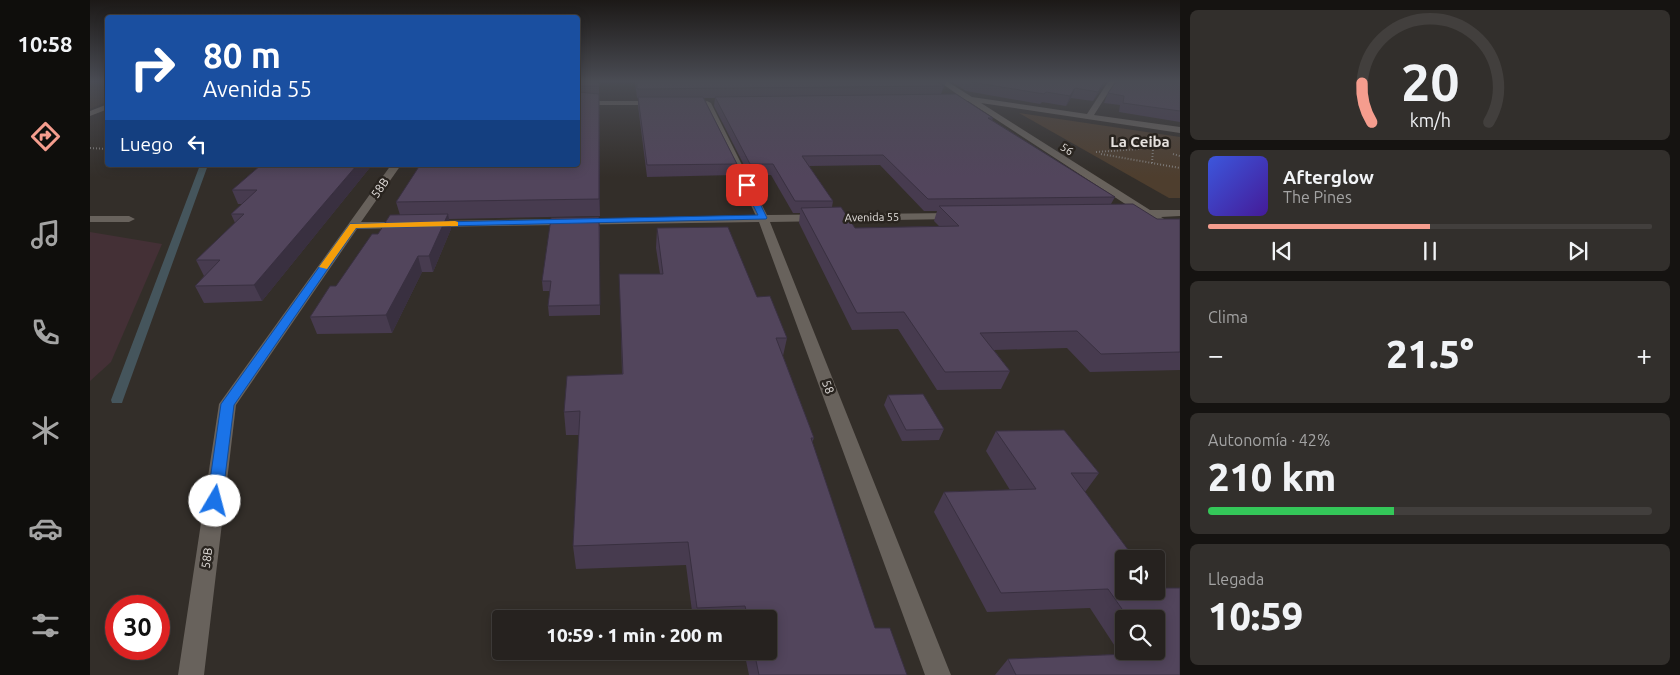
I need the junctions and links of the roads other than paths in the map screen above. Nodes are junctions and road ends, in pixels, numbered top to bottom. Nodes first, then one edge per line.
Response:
1 (712, 114) edge
2 (991, 114) edge
3 (1065, 114) edge
4 (1091, 114) edge
5 (1089, 117) junction
6 (1180, 130) edge
7 (395, 167) edge
8 (1180, 213) edge
9 (1118, 214) edge
10 (1148, 214) junction
11 (970, 216) edge
12 (763, 218) junction
13 (90, 219) edge
14 (129, 219) dead end
15 (353, 226) junction
16 (1180, 234) edge
17 (191, 675) edge
18 (938, 675) edge

1 - 12 street, 58
2 - 10 street, 56
3 - 5 street
4 - 5 street
5 - 6 street
7 - 15 street, 58B
8 - 10 street
9 - 10 street
10 - 16 street, 56
11 - 12 street, Avenida 55
12 - 15 street, Avenida 55
12 - 18 street, 58
13 - 14 street
15 - 17 street, 58B

